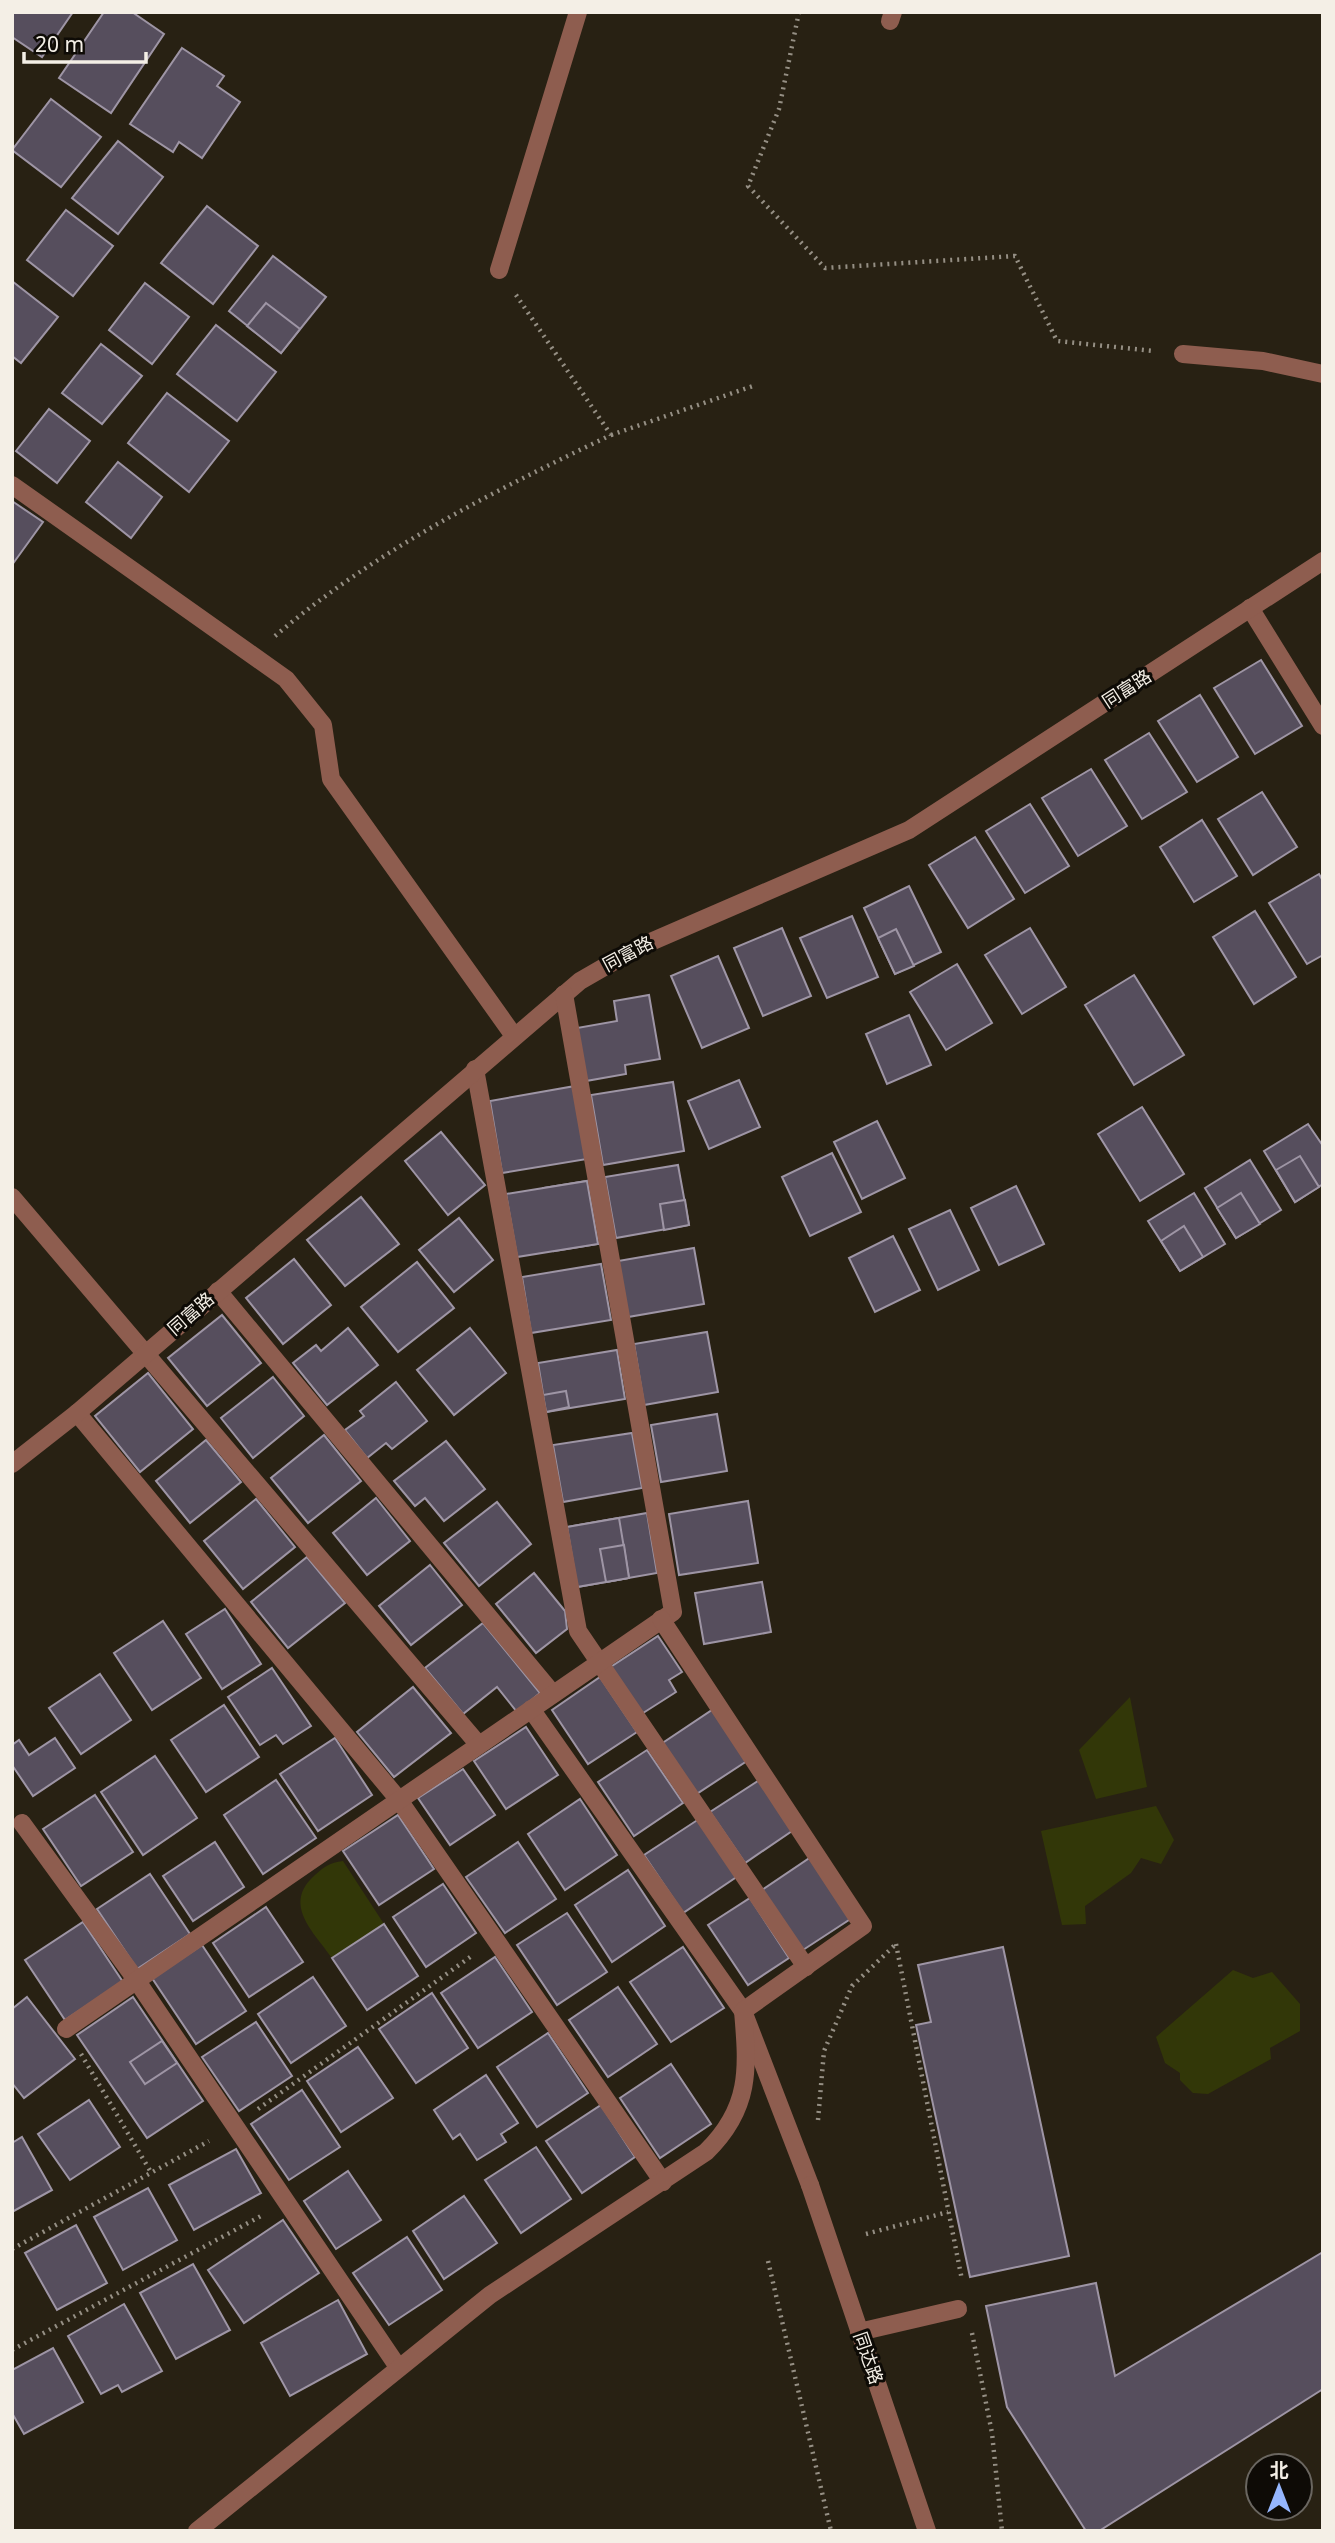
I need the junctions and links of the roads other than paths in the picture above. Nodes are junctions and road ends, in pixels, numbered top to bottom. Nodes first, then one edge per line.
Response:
1 (578, 12) edge
2 (499, 270) road end
3 (1183, 354) road end
4 (1323, 374) edge
5 (12, 485) edge
6 (1323, 561) edge
7 (1250, 608) junction
8 (1323, 726) edge
9 (564, 994) junction
10 (514, 1036) junction
11 (475, 1069) junction
12 (12, 1197) edge
13 (218, 1291) junction
14 (146, 1353) junction
15 (77, 1413) junction
16 (12, 1464) edge
17 (661, 1619) junction
18 (598, 1664) junction
19 (553, 1694) junction
20 (531, 1709) junction
21 (479, 1745) junction
22 (400, 1800) junction
23 (22, 1823) dead end
24 (806, 1967) junction
25 (137, 1980) junction
26 (743, 2011) junction
27 (66, 2029) road end
28 (663, 2182) junction
29 (958, 2309) dead end
30 (859, 2332) junction
31 (398, 2367) junction
32 (197, 2531) edge
33 (927, 2531) edge

1 - 2 street
3 - 4 street
5 - 10 street
6 - 7 street, 同富路
7 - 8 street
7 - 9 street, 同富路
9 - 10 street, 同富路
9 - 17 street
10 - 11 street, 同富路
11 - 13 street, 同富路
11 - 18 street
12 - 14 street
13 - 14 street, 同富路
13 - 19 street
14 - 15 street, 同富路
14 - 21 street
15 - 16 street, 同富路
15 - 22 street
17 - 18 street
17 - 24 street
18 - 19 street
18 - 24 street
19 - 20 street
20 - 21 street
20 - 26 street, 同达路
21 - 22 street
22 - 25 street
22 - 28 street
23 - 25 street
24 - 26 street
25 - 27 street
25 - 31 street
26 - 28 street
26 - 30 street, 同达路
28 - 31 street
29 - 30 street
30 - 33 street, 同达路
31 - 32 street

